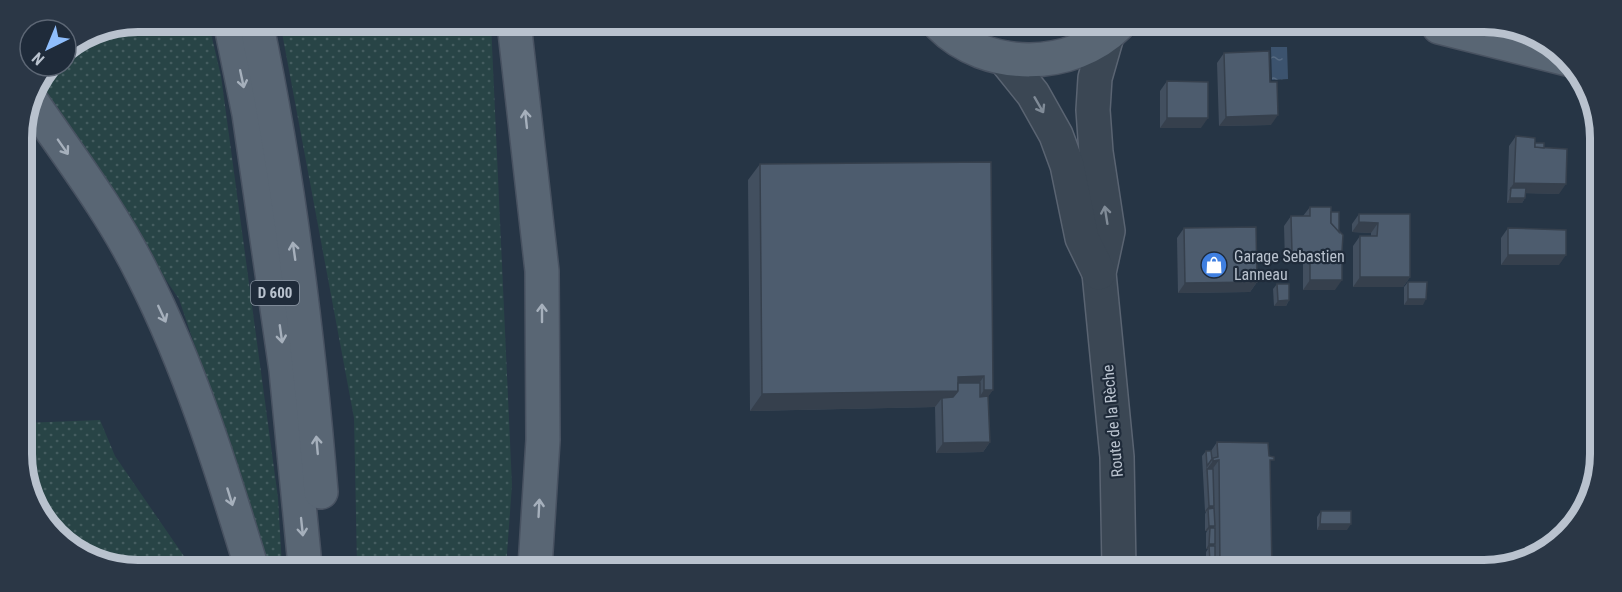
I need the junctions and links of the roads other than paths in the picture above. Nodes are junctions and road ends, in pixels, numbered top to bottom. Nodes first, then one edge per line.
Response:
1 (232, 32) edge
2 (258, 32) edge
3 (515, 32) edge
4 (951, 32) edge
5 (1111, 32) edge
6 (1113, 32) edge
7 (1459, 32) edge
8 (1550, 55) edge
9 (1004, 58) junction
10 (36, 108) edge
11 (1099, 273) junction
12 (249, 560) edge
13 (305, 560) edge
14 (326, 560) edge
15 (535, 560) edge
16 (1119, 560) edge

1 -> 13 main road, D 600
14 -> 2 main road, D 600
15 -> 3 main road
4 - 9 main road
5 - 9 main road
11 -> 6 street, Route de la Rèche
7 - 8 main road
9 -> 11 street, Route de la Rèche
10 -> 12 main road
11 - 16 street, Route de la Rèche

